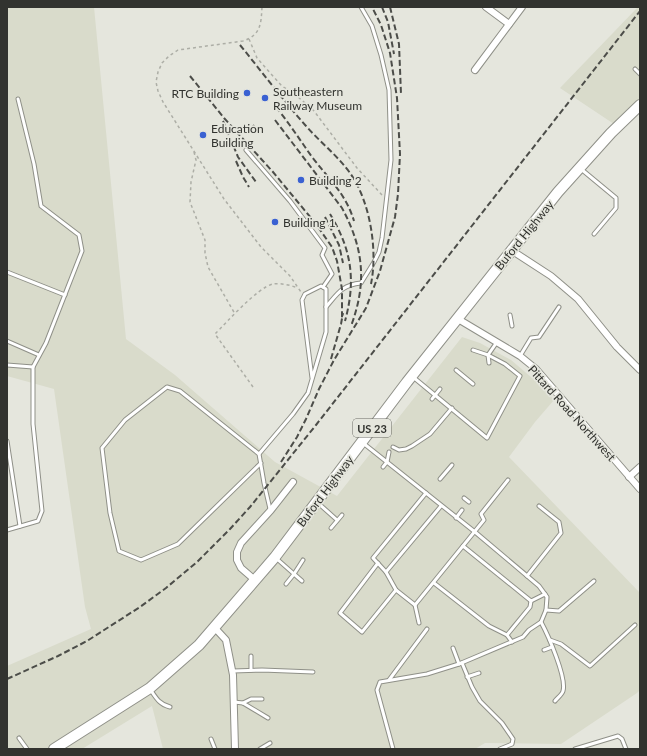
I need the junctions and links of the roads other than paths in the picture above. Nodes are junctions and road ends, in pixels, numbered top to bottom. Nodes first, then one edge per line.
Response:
1 (361, 7) edge
2 (486, 7) edge
3 (522, 7) edge
4 (509, 24) junction
5 (475, 70) dead end
6 (635, 70) dead end
7 (640, 74) edge
8 (18, 99) dead end
9 (640, 104) edge
10 (246, 150) dead end
11 (580, 167) junction
12 (594, 234) dead end
13 (511, 250) junction
14 (7, 272) edge
15 (323, 287) junction
16 (65, 295) junction
17 (326, 307) junction
18 (559, 307) dead end
19 (510, 315) dead end
20 (458, 319) junction
21 (512, 326) dead end
22 (7, 341) edge
23 (497, 342) junction
24 (473, 350) dead end
25 (39, 355) junction
26 (488, 355) junction
27 (520, 356) junction
28 (489, 363) dead end
29 (7, 365) edge
30 (32, 367) junction
31 (456, 370) dead end
32 (640, 370) edge
33 (412, 376) junction
34 (312, 378) junction
35 (473, 384) dead end
36 (440, 389) dead end
37 (436, 395) junction
38 (432, 400) dead end
39 (452, 408) junction
40 (7, 441) edge
41 (361, 442) junction
42 (393, 447) dead end
43 (389, 452) dead end
44 (259, 454) junction
45 (387, 462) junction
46 (261, 463) junction
47 (452, 465) dead end
48 (383, 467) dead end
49 (640, 467) edge
50 (629, 477) junction
51 (440, 479) dead end
52 (508, 480) dead end
53 (293, 482) dead end
54 (640, 489) edge
55 (426, 493) junction
56 (464, 498) dead end
57 (317, 502) junction
58 (469, 502) dead end
59 (441, 506) junction
60 (540, 506) dead end
61 (271, 510) junction
62 (462, 510) dead end
63 (342, 515) dead end
64 (456, 518) junction
65 (338, 520) junction
66 (484, 520) junction
67 (488, 523) dead end
68 (20, 526) junction
69 (331, 528) dead end
70 (7, 530) edge
71 (475, 532) junction
72 (463, 546) junction
73 (275, 557) junction
74 (303, 560) dead end
75 (533, 560) dead end
76 (378, 563) junction
77 (538, 563) junction
78 (386, 572) junction
79 (294, 574) junction
80 (527, 576) junction
81 (256, 581) junction
82 (302, 581) dead end
83 (594, 581) dead end
84 (434, 583) junction
85 (286, 584) dead end
86 (396, 590) junction
87 (545, 594) junction
88 (531, 601) junction
89 (415, 605) junction
90 (546, 610) junction
91 (541, 622) junction
92 (419, 623) dead end
93 (635, 625) dead end
94 (214, 627) junction
95 (427, 629) dead end
96 (507, 635) junction
97 (550, 640) junction
98 (512, 642) junction
99 (552, 647) junction
100 (453, 648) dead end
101 (544, 650) dead end
102 (251, 656) dead end
103 (460, 664) junction
104 (251, 670) junction
105 (232, 671) junction
106 (313, 672) dead end
107 (479, 673) dead end
108 (467, 677) junction
109 (389, 680) junction
110 (150, 688) junction
111 (262, 699) dead end
112 (555, 701) dead end
113 (234, 702) junction
114 (243, 703) junction
115 (170, 707) dead end
116 (268, 718) dead end
117 (19, 738) dead end
118 (211, 739) dead end
119 (270, 743) dead end
120 (27, 749) edge
121 (54, 749) edge
122 (215, 749) edge
123 (235, 749) edge
124 (260, 749) edge
125 (393, 749) edge
126 (500, 749) edge
127 (575, 749) edge
128 (626, 749) edge

1 - 17 lane
2 - 4 street
3 - 4 street
4 - 5 street
6 - 7 lane
8 - 16 lane
9 - 11 main road, Buford Highway / US 23
10 - 15 lane
11 - 12 lane
11 - 13 main road, Buford Highway / US 23
13 - 20 main road, Buford Highway / US 23
13 - 32 street
14 - 16 lane
15 - 17 lane
15 - 34 lane
16 - 25 lane
17 - 34 lane
18 - 27 lane
19 - 21 lane
20 - 23 street, Pittard Road Northwest
20 - 33 main road, Buford Highway / US 23
22 - 25 lane
23 - 26 lane
23 - 27 street, Pittard Road Northwest
24 - 26 lane
25 - 30 lane
26 - 28 lane
26 - 39 lane
27 - 50 street, Pittard Road Northwest
29 - 30 lane
30 - 68 lane
31 - 35 lane
33 - 37 lane
33 - 41 main road, Buford Highway / US 23
34 - 44 lane
36 - 37 lane
37 - 38 lane
37 - 39 lane
39 - 42 lane
40 - 68 lane
41 - 45 lane
41 - 57 main road, Buford Highway / US 23
43 - 45 lane
44 - 46 lane
44 - 46 lane
45 - 48 lane
45 - 55 lane
46 - 61 lane
47 - 51 lane
49 - 50 street
50 - 54 street, Pittard Road Northwest
52 - 66 lane
53 - 61 street
55 - 59 lane
55 - 76 lane
56 - 58 lane
57 - 65 lane
57 - 73 main road, Buford Highway / US 23
59 - 64 lane
59 - 78 lane
60 - 77 lane
61 - 81 street
62 - 64 lane
63 - 65 lane
64 - 71 lane
65 - 69 lane
66 - 67 lane
66 - 71 lane
68 - 70 lane
71 - 72 lane
71 - 80 lane
72 - 84 lane
72 - 88 lane
73 - 79 lane
73 - 81 main road, Buford Highway / US 23
74 - 79 lane
75 - 77 lane
76 - 78 lane
76 - 86 lane
77 - 80 lane
78 - 86 lane
79 - 82 lane
79 - 85 lane
80 - 87 lane
81 - 94 main road, Buford Highway / US 23
83 - 90 lane
84 - 89 lane
84 - 96 lane
86 - 89 lane
87 - 88 lane
87 - 90 lane
88 - 96 lane
89 - 92 lane
90 - 91 lane
91 - 97 lane
91 - 98 lane
93 - 97 lane
94 - 105 street
94 - 110 main road, Buford Highway / US 23
95 - 109 lane
96 - 98 lane
97 - 99 lane
98 - 103 lane
99 - 101 lane
99 - 112 lane
100 - 103 lane
102 - 104 lane
103 - 108 lane
103 - 109 lane
104 - 105 lane
104 - 106 lane
105 - 113 street
107 - 108 lane
108 - 126 lane
109 - 125 lane
110 - 115 lane
110 - 121 main road, Buford Highway / US 23
111 - 114 lane
113 - 114 lane
113 - 123 street
114 - 116 lane
117 - 120 lane
118 - 122 lane
119 - 124 lane
127 - 128 lane

